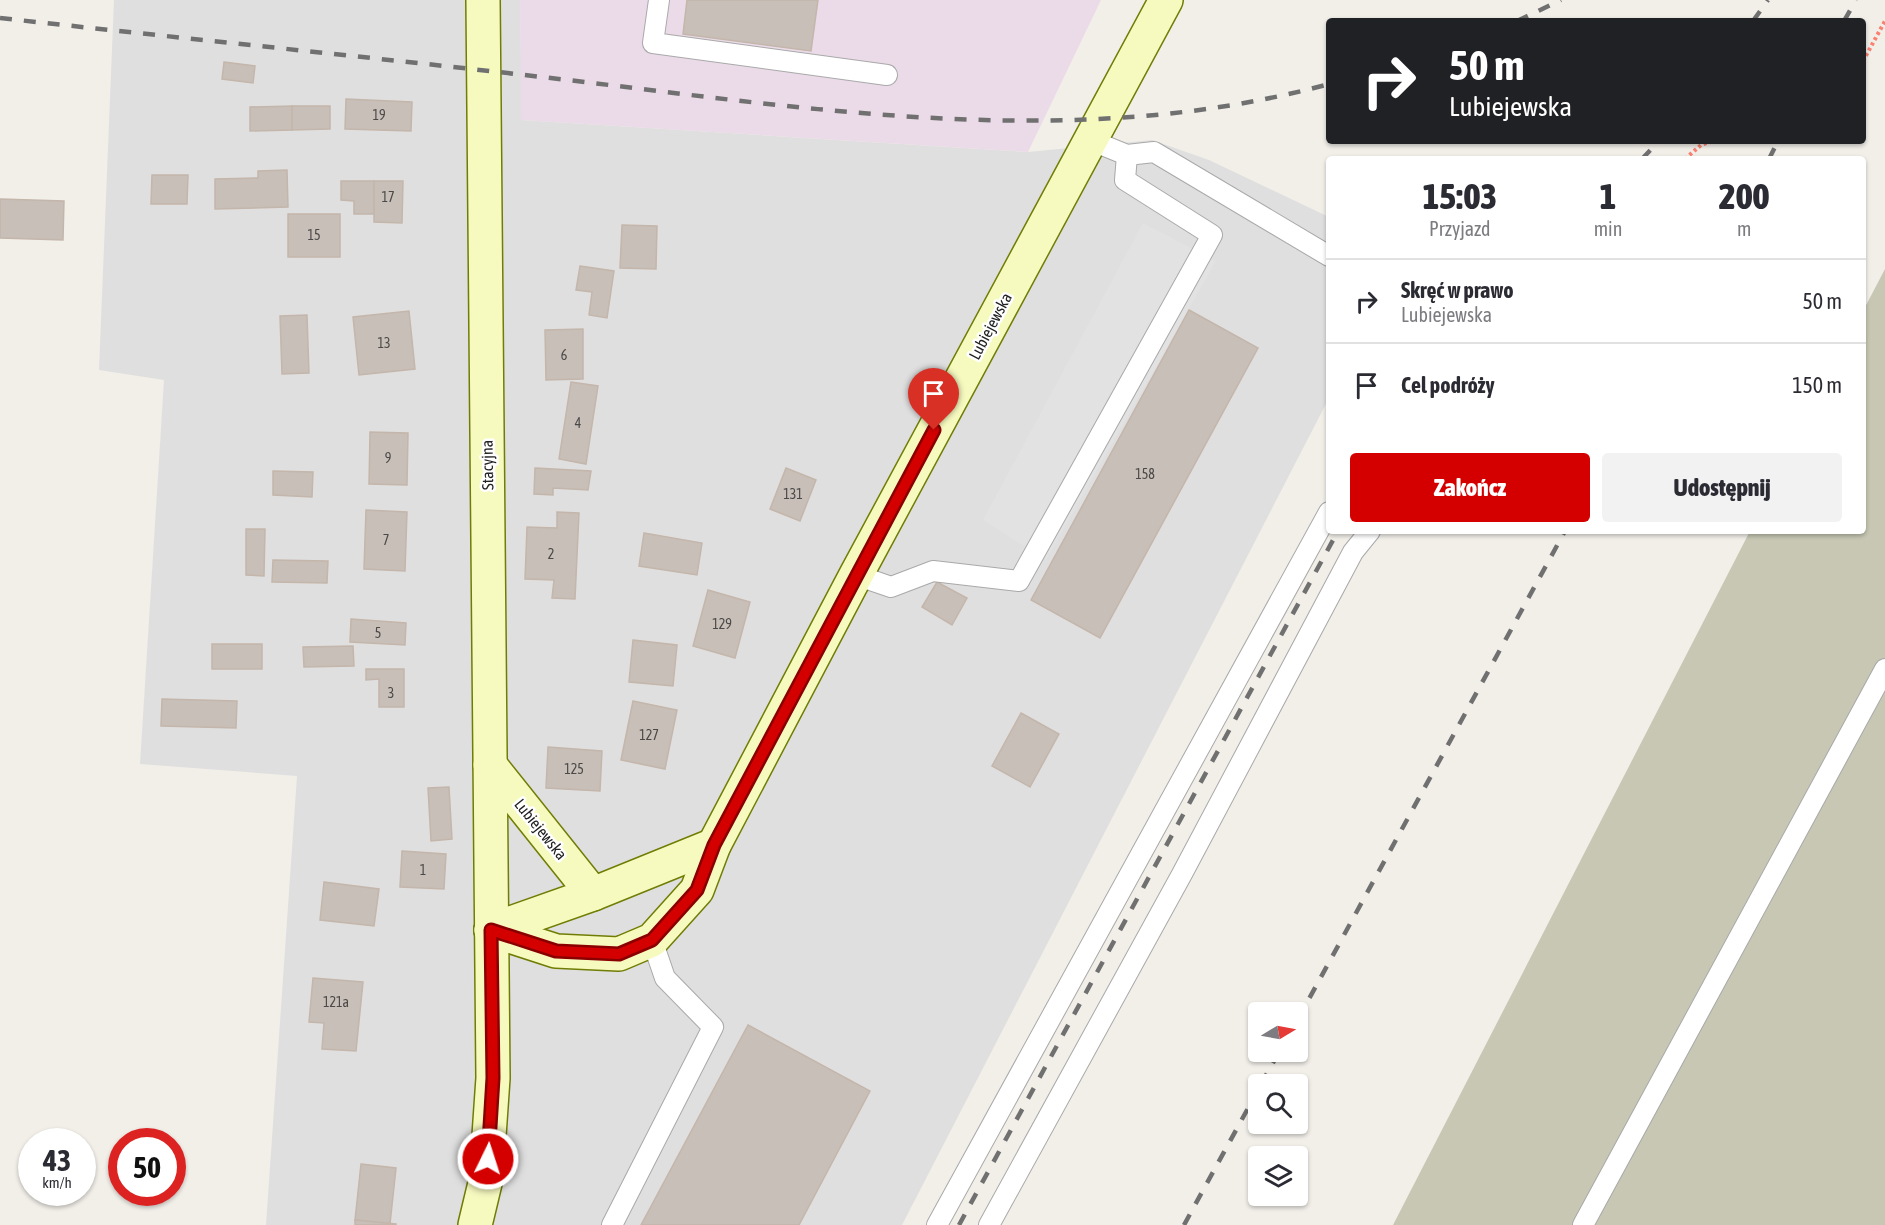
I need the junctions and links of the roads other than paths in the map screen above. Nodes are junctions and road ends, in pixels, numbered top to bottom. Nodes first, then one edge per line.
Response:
1 (483, 0) edge
2 (659, 0) edge
3 (1166, 0) edge
4 (887, 75) dead end
5 (1090, 140) junction
6 (1127, 155) junction
7 (1326, 254) edge
8 (1326, 517) edge
9 (1368, 534) edge
10 (856, 575) junction
11 (1885, 669) edge
12 (490, 765) junction
13 (714, 845) junction
14 (593, 894) junction
15 (491, 930) junction
16 (652, 940) junction
17 (475, 1225) edge
18 (612, 1225) edge
19 (937, 1225) edge
20 (989, 1225) edge
21 (1583, 1225) edge

1 - 12 main road, Stacyjna
2 - 4 lane
3 - 5 main road, Lubiejewska
5 - 6 lane
5 - 10 main road, Lubiejewska
6 - 7 lane
6 - 10 lane
8 - 19 lane
9 - 20 lane
10 - 13 main road, Lubiejewska
11 - 21 lane
12 - 14 main road, Lubiejewska
12 - 15 main road, Stacyjna
13 - 14 main road
13 - 16 main road, Lubiejewska
14 - 15 main road
15 - 16 main road, Lubiejewska
15 - 17 main road
16 - 18 lane

